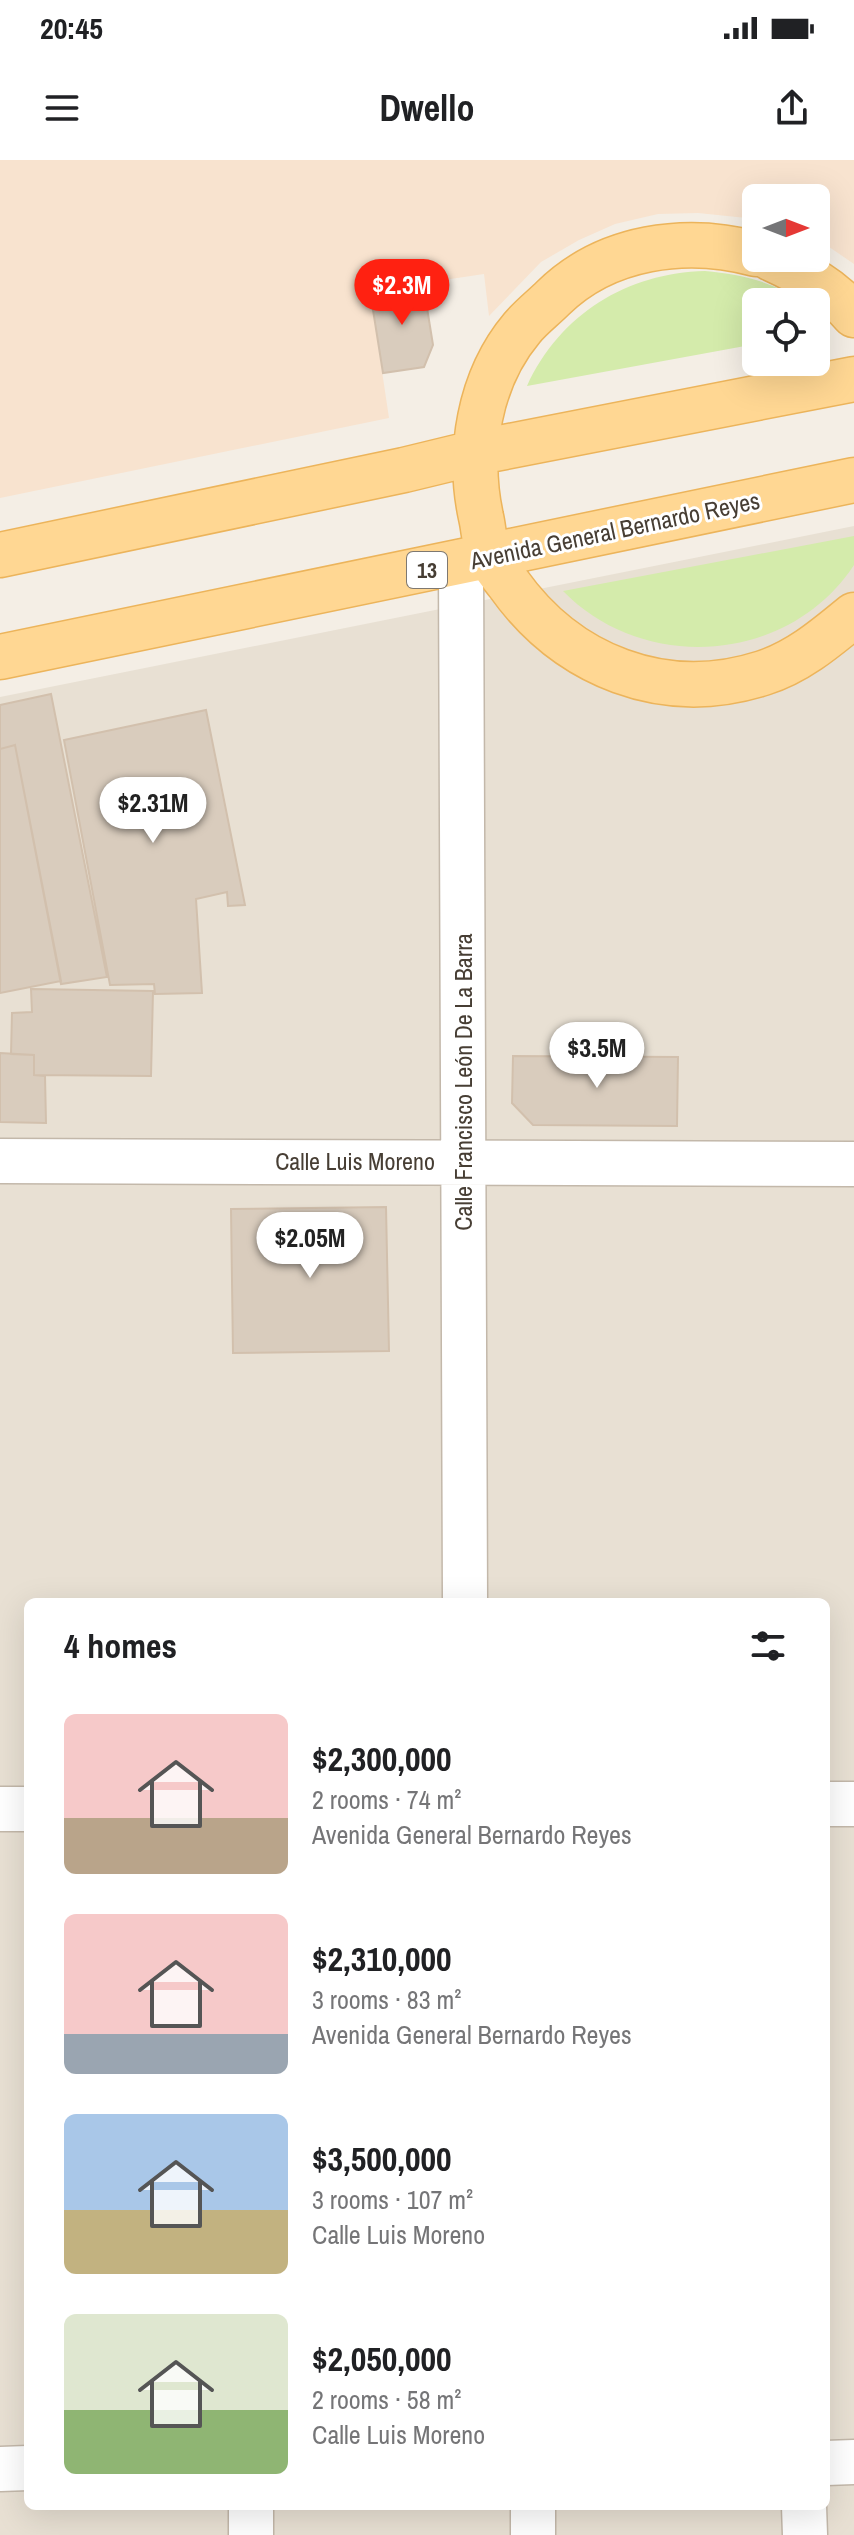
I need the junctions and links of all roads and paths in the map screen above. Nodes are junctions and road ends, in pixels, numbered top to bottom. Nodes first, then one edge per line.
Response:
1 (742, 251) edge
2 (801, 272) edge
3 (854, 315) edge
4 (854, 379) edge
5 (474, 453) junction
6 (854, 480) edge
7 (0, 555) edge
8 (475, 559) junction
9 (854, 615) edge
10 (0, 657) edge
11 (0, 1161) edge
12 (464, 1161) junction
13 (854, 1164) edge
14 (465, 1598) edge
15 (830, 1804) edge
16 (854, 1804) edge
17 (0, 1809) edge
18 (24, 1809) edge
19 (854, 2462) edge
20 (830, 2463) edge
21 (24, 2468) edge
22 (0, 2469) edge
23 (251, 2510) edge
24 (533, 2510) edge
25 (804, 2510) edge
26 (251, 2535) edge
27 (533, 2535) edge
28 (805, 2535) edge

1 - 5 main road
2 - 3 main road
4 - 5 main road
5 - 7 main road
5 - 8 main road
6 - 8 main road, Avenida General Bernardo Reyes / 13
8 - 9 main road
8 - 10 main road, Avenida General Bernardo Reyes / 13
8 - 12 street, Calle Francisco León De La Barra
11 - 12 street, Calle Luis Moreno
12 - 13 street, Calle Luis Moreno
12 - 14 street, Calle Francisco León De La Barra
15 - 16 street
17 - 18 street
19 - 20 street
21 - 22 street
23 - 26 street
24 - 27 street
25 - 28 street

